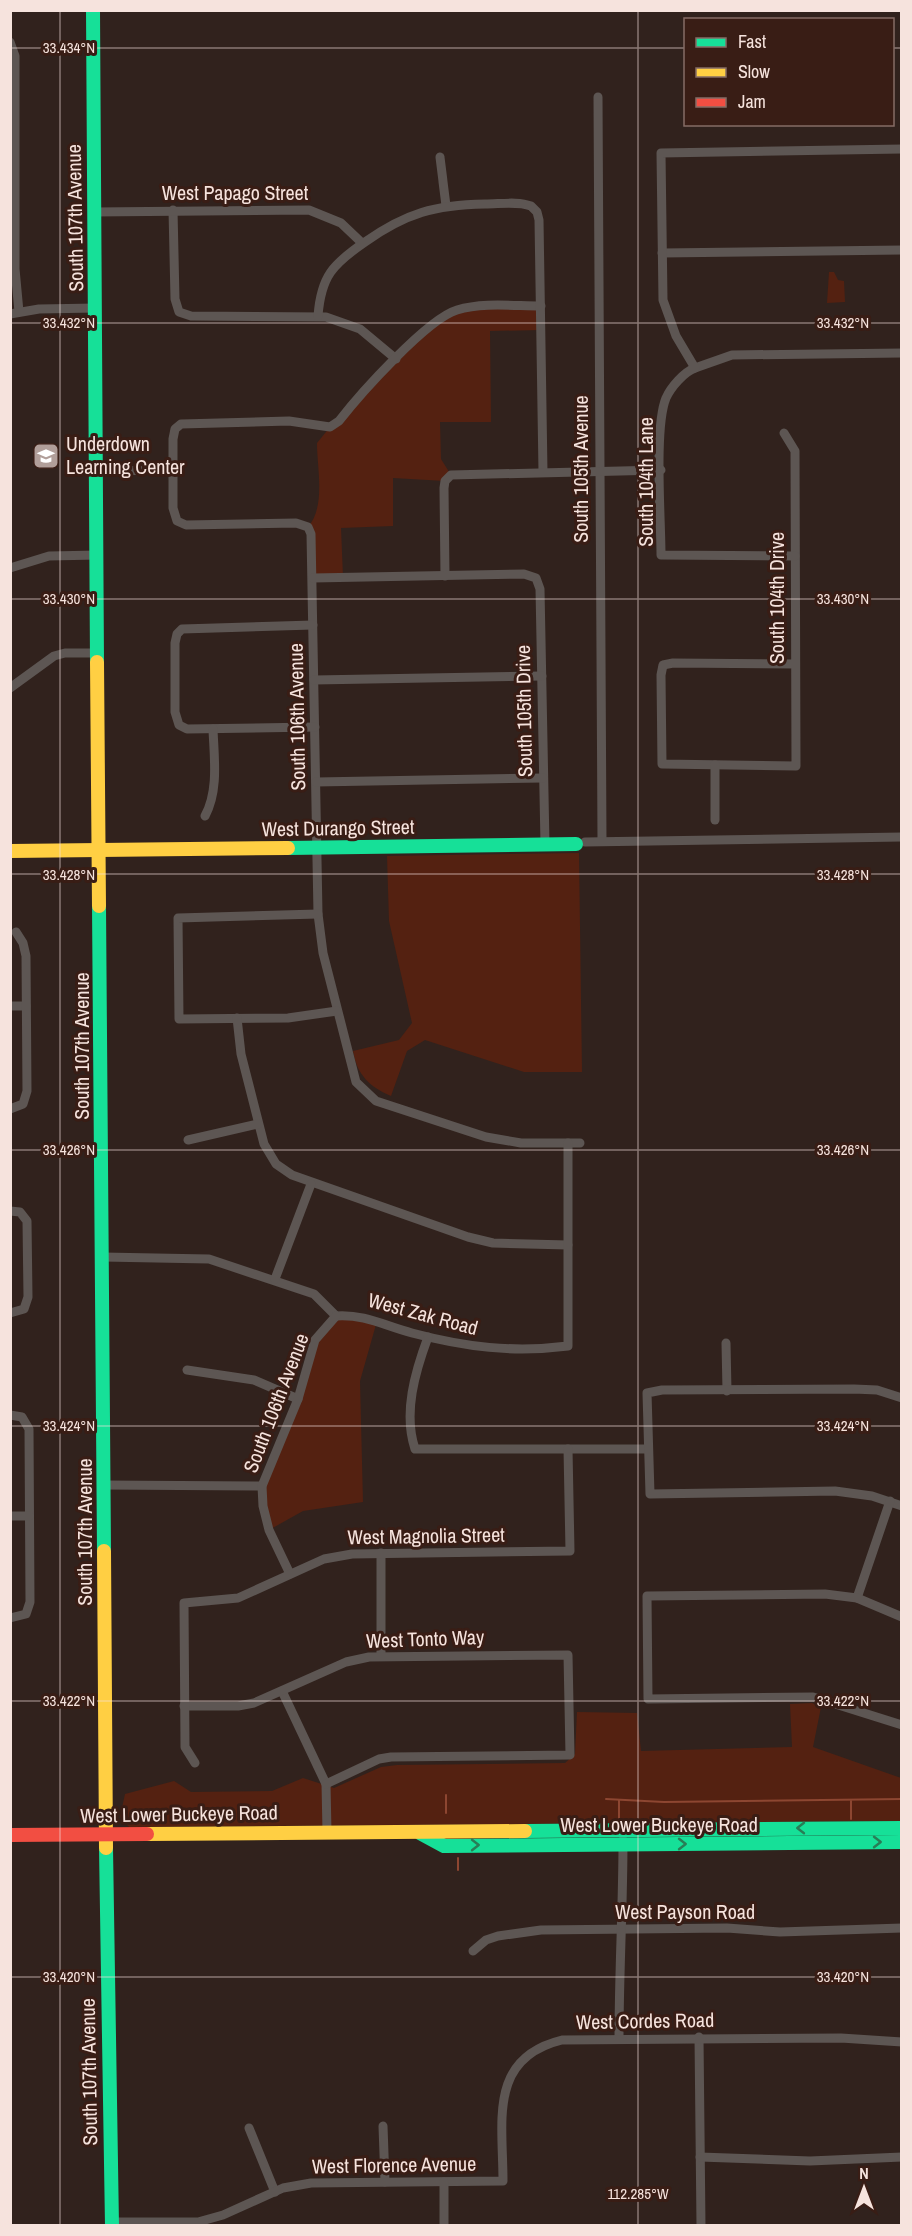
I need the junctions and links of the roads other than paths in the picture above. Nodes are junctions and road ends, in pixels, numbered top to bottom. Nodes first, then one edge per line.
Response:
1 (93, 10) edge
2 (11, 42) edge
3 (598, 98) dead end
4 (13, 140) edge
5 (902, 149) edge
6 (440, 157) dead end
7 (446, 206) junction
8 (173, 210) junction
9 (94, 212) junction
10 (13, 242) edge
11 (362, 243) junction
12 (902, 250) edge
13 (662, 253) junction
14 (541, 306) junction
15 (96, 308) junction
16 (15, 313) edge
17 (318, 316) junction
18 (902, 353) edge
19 (396, 359) junction
20 (694, 368) junction
21 (784, 433) dead end
22 (173, 470) junction
23 (661, 470) junction
24 (98, 471) junction
25 (599, 471) junction
26 (543, 472) junction
27 (98, 555) junction
28 (795, 556) junction
29 (10, 568) edge
30 (445, 576) junction
31 (313, 578) junction
32 (313, 625) junction
33 (99, 653) junction
34 (795, 664) junction
35 (542, 676) junction
36 (314, 680) junction
37 (10, 688) edge
38 (315, 727) junction
39 (213, 729) junction
40 (715, 765) junction
41 (543, 778) junction
42 (316, 782) junction
43 (205, 816) dead end
44 (715, 820) dead end
45 (902, 837) edge
46 (602, 841) junction
47 (581, 843) joint
48 (545, 845) junction
49 (317, 848) junction
50 (12, 851) edge
51 (100, 852) junction
52 (318, 914) junction
53 (16, 932) dead end
54 (10, 1006) edge
55 (26, 1006) junction
56 (337, 1011) junction
57 (237, 1018) junction
58 (10, 1109) edge
59 (258, 1124) junction
60 (188, 1140) dead end
61 (568, 1143) junction
62 (580, 1143) dead end
63 (311, 1184) junction
64 (10, 1211) edge
65 (568, 1245) junction
66 (103, 1257) junction
67 (275, 1279) junction
68 (10, 1313) edge
69 (336, 1316) junction
70 (428, 1338) junction
71 (726, 1343) dead end
72 (187, 1370) dead end
73 (727, 1391) junction
74 (902, 1398) edge
75 (298, 1399) junction
76 (10, 1415) edge
77 (568, 1449) junction
78 (647, 1449) junction
79 (104, 1485) junction
80 (262, 1486) junction
81 (890, 1501) junction
82 (902, 1506) edge
83 (10, 1516) edge
84 (29, 1516) junction
85 (381, 1553) junction
86 (290, 1574) junction
87 (857, 1598) junction
88 (902, 1617) edge
89 (10, 1618) edge
90 (381, 1655) junction
91 (282, 1691) junction
92 (184, 1706) junction
93 (902, 1725) edge
94 (195, 1763) dead end
95 (326, 1784) junction
96 (902, 1827) edge
97 (623, 1828) junction
98 (327, 1832) junction
99 (420, 1833) junction
100 (106, 1834) junction
101 (10, 1835) edge
102 (902, 1842) edge
103 (623, 1844) junction
104 (902, 1928) edge
105 (620, 1930) junction
106 (473, 1951) dead end
107 (699, 2037) junction
108 (619, 2039) junction
109 (902, 2042) edge
110 (383, 2126) dead end
111 (249, 2128) dead end
112 (700, 2157) junction
113 (902, 2157) edge
114 (503, 2181) joint
115 (384, 2182) junction
116 (444, 2182) junction
117 (274, 2192) junction
118 (112, 2224) edge
119 (198, 2224) edge
120 (444, 2226) edge
121 (701, 2226) edge

1 - 9 main road, South 107th Avenue
2 - 4 street
3 - 25 street, South 105th Avenue
4 - 10 street
5 - 13 street
6 - 7 street
7 - 11 street
7 - 14 street
8 - 9 street, West Papago Street
8 - 11 street, West Papago Street
8 - 17 street
9 - 15 main road, South 107th Avenue
10 - 16 street
11 - 17 street
12 - 13 street
13 - 20 street
14 - 19 street
14 - 26 street
15 - 16 street
15 - 24 main road, South 107th Avenue
17 - 19 street
18 - 20 street
19 - 22 street
20 - 23 street, South 104th Lane
21 - 28 street, South 104th Drive
22 - 24 street
22 - 31 street, South 106th Avenue
23 - 25 street
23 - 28 street, South 104th Lane
24 - 27 main road, South 107th Avenue
25 - 26 street
25 - 46 street, South 105th Avenue
26 - 30 street
27 - 29 street
27 - 33 main road, South 107th Avenue
28 - 34 street, South 104th Drive
30 - 31 street
30 - 35 street, South 105th Drive
31 - 32 street, South 106th Avenue
32 - 36 street, South 106th Avenue
32 - 39 street
33 - 37 street
33 - 51 main road, South 107th Avenue
34 - 40 street, South 104th Drive
34 - 40 street
35 - 36 street
35 - 41 street, South 105th Drive
36 - 38 street, South 106th Avenue
38 - 39 street
38 - 42 street, South 106th Avenue
39 - 43 street
40 - 44 street
41 - 42 street
41 - 48 street, South 105th Drive
42 - 49 street, South 106th Avenue
45 - 46 street, West Durango Street
46 - 47 street, West Durango Street
47 - 48 main road, West Durango Street
48 - 49 main road, West Durango Street
49 - 51 main road, West Durango Street
49 - 52 street, South 106th Avenue
50 - 51 main road, West Durango Street
51 - 66 main road, South 107th Avenue
52 - 56 street, South 106th Avenue
52 - 57 street
53 - 55 street
54 - 55 street
55 - 58 street
56 - 57 street
56 - 61 street, South 106th Avenue
57 - 59 street
59 - 60 street
59 - 63 street
61 - 62 street
61 - 65 street
63 - 65 street
63 - 67 street
64 - 68 street
65 - 70 street, West Zak Road
66 - 67 street
66 - 79 main road, South 107th Avenue
67 - 69 street
69 - 70 street, West Zak Road
69 - 75 street, South 106th Avenue
70 - 77 street
71 - 73 street
72 - 75 street
73 - 74 street
73 - 78 street
75 - 80 street, South 106th Avenue
76 - 84 street
77 - 78 street
77 - 85 street, West Magnolia Street
78 - 81 street
79 - 80 street
79 - 100 main road, South 107th Avenue
80 - 86 street, South 106th Avenue
81 - 82 street
81 - 87 street
83 - 84 street
84 - 89 street
85 - 86 street, West Magnolia Street
85 - 90 street
86 - 92 street, West Magnolia Street
87 - 88 street
87 - 93 street
90 - 91 street, West Tonto Way
90 - 95 street, West Tonto Way
91 - 92 street, West Tonto Way
91 - 95 street
92 - 94 street
95 - 98 street
96 -> 97 main road, West Lower Buckeye Road
97 - 99 main road, West Lower Buckeye Road
97 - 103 street
98 - 99 main road, West Lower Buckeye Road
98 - 100 main road, West Lower Buckeye Road
99 -> 103 main road, West Lower Buckeye Road
100 - 101 main road, West Lower Buckeye Road
100 - 118 main road, South 107th Avenue
103 -> 102 main road, West Lower Buckeye Road
103 - 105 street
104 - 105 street, West Payson Road
105 - 106 street, West Payson Road
105 - 108 street
107 - 108 street, West Cordes Road
107 - 109 street, West Cordes Road
107 - 112 street
108 - 114 street, West Cordes Road
110 - 115 street
111 - 117 street
112 - 113 street
112 - 121 street
114 - 116 street, West Florence Avenue
115 - 116 street, West Florence Avenue
115 - 117 street, West Florence Avenue
116 - 120 street
117 - 119 street, West Florence Avenue
118 - 119 street, West Florence Avenue

